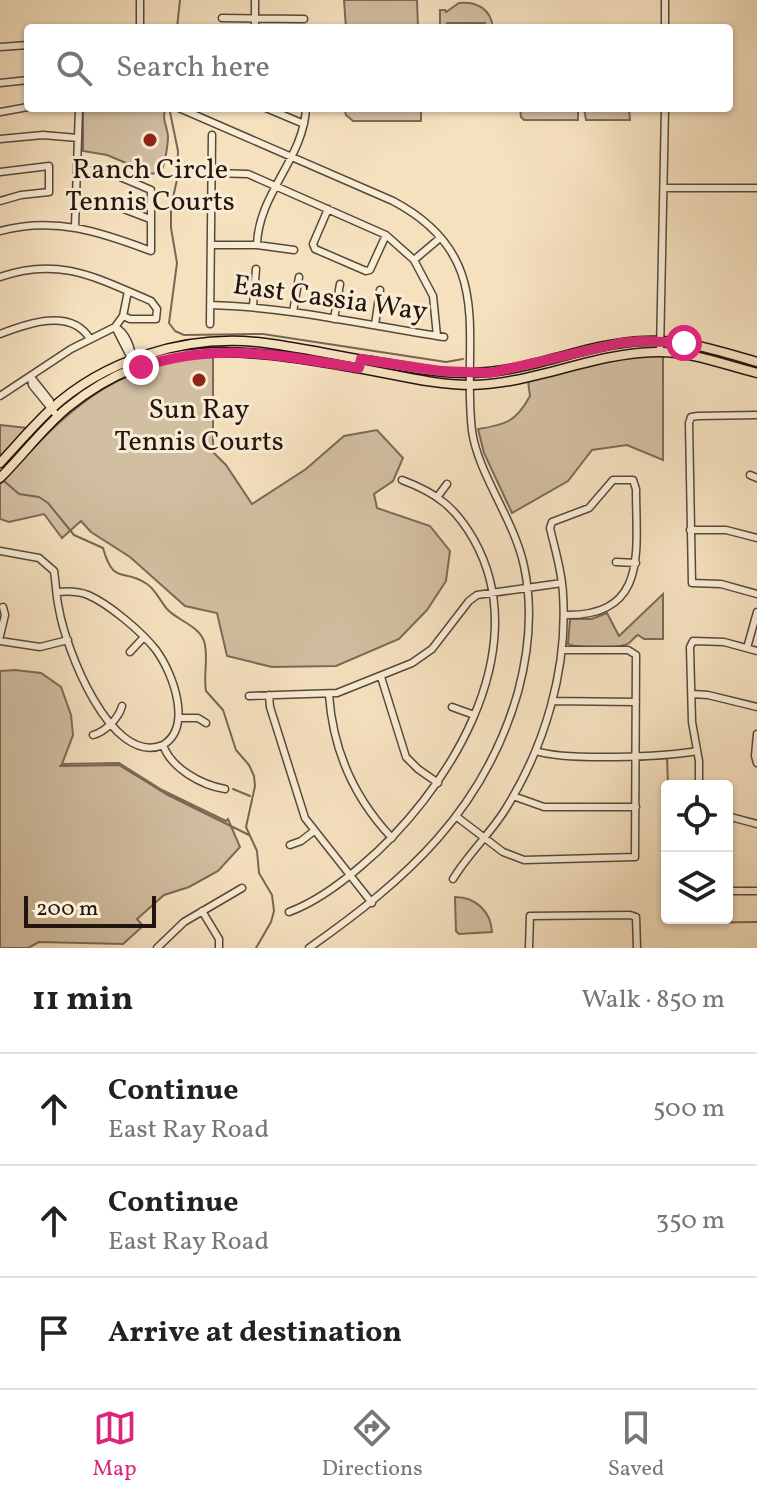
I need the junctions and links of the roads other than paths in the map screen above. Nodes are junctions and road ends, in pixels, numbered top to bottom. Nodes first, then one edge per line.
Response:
1 (128, 0) edge
2 (255, 0) edge
3 (665, 0) edge
4 (140, 1) edge
5 (222, 18) dead end
6 (255, 19) junction
7 (304, 19) dead end
8 (140, 24) edge
9 (255, 24) edge
10 (665, 24) edge
11 (24, 45) edge
12 (0, 47) edge
13 (24, 80) edge
14 (0, 83) edge
15 (24, 108) edge
16 (0, 112) edge
17 (79, 112) edge
18 (188, 112) edge
19 (276, 112) edge
20 (306, 112) edge
21 (665, 112) edge
22 (304, 124) junction
23 (212, 135) dead end
24 (78, 138) junction
25 (0, 139) edge
26 (290, 157) junction
27 (78, 168) junction
28 (0, 172) edge
29 (211, 173) junction
30 (275, 186) junction
31 (664, 188) junction
32 (757, 188) edge
33 (78, 198) junction
34 (0, 201) edge
35 (328, 209) junction
36 (150, 219) junction
37 (75, 226) junction
38 (1, 228) edge
39 (386, 235) junction
40 (440, 238) junction
41 (211, 245) junction
42 (257, 245) junction
43 (294, 250) dead end
44 (414, 260) junction
45 (256, 269) dead end
46 (0, 277) edge
47 (299, 277) dead end
48 (340, 284) dead end
49 (380, 290) dead end
50 (128, 291) junction
51 (210, 305) junction
52 (253, 306) junction
53 (293, 312) junction
54 (123, 316) junction
55 (334, 319) junction
56 (210, 324) dead end
57 (375, 325) junction
58 (115, 327) junction
59 (0, 334) edge
60 (90, 339) junction
61 (661, 341) junction
62 (660, 352) junction
63 (757, 362) edge
64 (134, 364) junction
65 (757, 373) edge
66 (31, 377) junction
67 (472, 379) junction
68 (1, 394) edge
69 (51, 409) junction
70 (757, 415) edge
71 (58, 417) junction
72 (0, 463) edge
73 (2, 476) edge
74 (402, 480) dead end
75 (447, 484) dead end
76 (438, 496) junction
77 (690, 530) junction
78 (757, 538) edge
79 (0, 551) edge
80 (616, 562) dead end
81 (636, 563) junction
82 (562, 583) junction
83 (528, 587) junction
84 (57, 592) junction
85 (492, 592) junction
86 (757, 594) edge
87 (3, 607) dead end
88 (757, 612) edge
89 (564, 615) junction
90 (144, 637) junction
91 (0, 638) edge
92 (68, 640) junction
93 (747, 648) junction
94 (562, 650) junction
95 (757, 651) edge
96 (130, 652) dead end
97 (381, 677) junction
98 (692, 694) junction
99 (269, 695) junction
100 (329, 695) junction
101 (249, 696) dead end
102 (552, 701) junction
103 (636, 702) junction
104 (122, 706) dead end
105 (452, 707) dead end
106 (757, 707) edge
107 (474, 715) junction
108 (180, 718) junction
109 (111, 723) junction
110 (206, 723) dead end
111 (757, 734) edge
112 (93, 735) dead end
113 (163, 745) junction
114 (536, 751) junction
115 (697, 751) junction
116 (636, 755) junction
117 (756, 763) edge
118 (699, 780) edge
119 (438, 783) junction
120 (225, 789) dead end
121 (513, 796) junction
122 (636, 807) junction
123 (457, 817) junction
124 (733, 818) edge
125 (757, 824) edge
126 (314, 831) junction
127 (392, 838) junction
128 (485, 839) junction
129 (290, 845) dead end
130 (350, 876) junction
131 (453, 879) dead end
132 (242, 888) dead end
133 (733, 891) edge
134 (757, 891) edge
135 (372, 903) junction
136 (202, 911) junction
137 (289, 912) dead end
138 (157, 948) edge
139 (219, 948) edge
140 (309, 948) edge
141 (529, 948) edge
142 (637, 948) edge

1 - 4 street
2 - 6 street
3 - 10 street
4 - 8 street
5 - 6 street
6 - 7 street
6 - 9 street
11 - 12 street
13 - 14 street
15 - 16 street
17 - 24 street
18 - 26 street
19 - 22 street
20 - 22 street
21 - 31 street
22 - 26 street
23 - 29 street
24 - 25 street
24 - 27 street
26 - 30 street
26 - 40 street
27 - 33 street
27 - 36 street
28 - 34 street
29 - 30 street
29 - 41 street
30 - 35 street
30 - 42 street
31 - 32 street
31 - 61 street
33 - 36 street
33 - 37 street
35 - 39 street
35 - 39 street
36 - 37 street
37 - 38 street
39 - 44 street
40 - 44 street
40 - 67 street
41 - 42 street
41 - 51 street
42 - 43 street
44 - 57 street, East Cassia Way
45 - 52 street
46 - 50 street
47 - 53 street
48 - 55 street
49 - 57 street
50 - 54 street
50 - 54 street
51 - 52 street, East Cassia Way
51 - 56 street
52 - 53 street, East Cassia Way
53 - 55 street, East Cassia Way
54 - 58 street
55 - 57 street, East Cassia Way
58 - 60 street
58 - 64 street
59 - 60 street
60 - 66 street
61 - 62 street
61 - 63 main road
61 - 67 main road
62 - 65 main road
62 - 67 main road
64 - 67 main road
64 - 69 main road
64 - 71 main road
66 - 68 street
66 - 69 street
67 - 83 street
69 - 71 street
69 - 72 main road
70 - 77 street
71 - 73 main road
74 - 76 street
75 - 76 street
76 - 85 street
77 - 78 street
77 - 86 street
79 - 84 street
80 - 81 street
81 - 82 street
81 - 89 street
82 - 83 street
82 - 89 street
83 - 85 street
83 - 123 street
84 - 90 street
84 - 92 street
85 - 97 street
85 - 107 street
87 - 91 street
88 - 93 street
89 - 94 street
90 - 96 street
90 - 108 street
91 - 92 street
92 - 109 street
93 - 95 street
93 - 98 street
94 - 102 street
94 - 103 street
97 - 100 street
97 - 119 street
98 - 106 street
98 - 115 street
99 - 100 street
99 - 101 street
99 - 126 street
100 - 127 street
102 - 103 street
102 - 114 street
103 - 116 street
104 - 109 street
105 - 107 street
107 - 119 street
108 - 110 street
108 - 113 street
109 - 112 street
109 - 113 street
111 - 117 street
113 - 120 street
114 - 116 street
114 - 121 street
115 - 116 street
115 - 118 street
116 - 122 street
119 - 127 street
121 - 122 street
121 - 128 street
122 - 128 street
123 - 128 street
123 - 135 street
124 - 125 street
126 - 129 street
126 - 130 street
127 - 130 street
128 - 131 street
130 - 135 street
130 - 137 street
132 - 136 street
133 - 134 street
135 - 140 street
136 - 138 street
136 - 139 street
141 - 142 street

